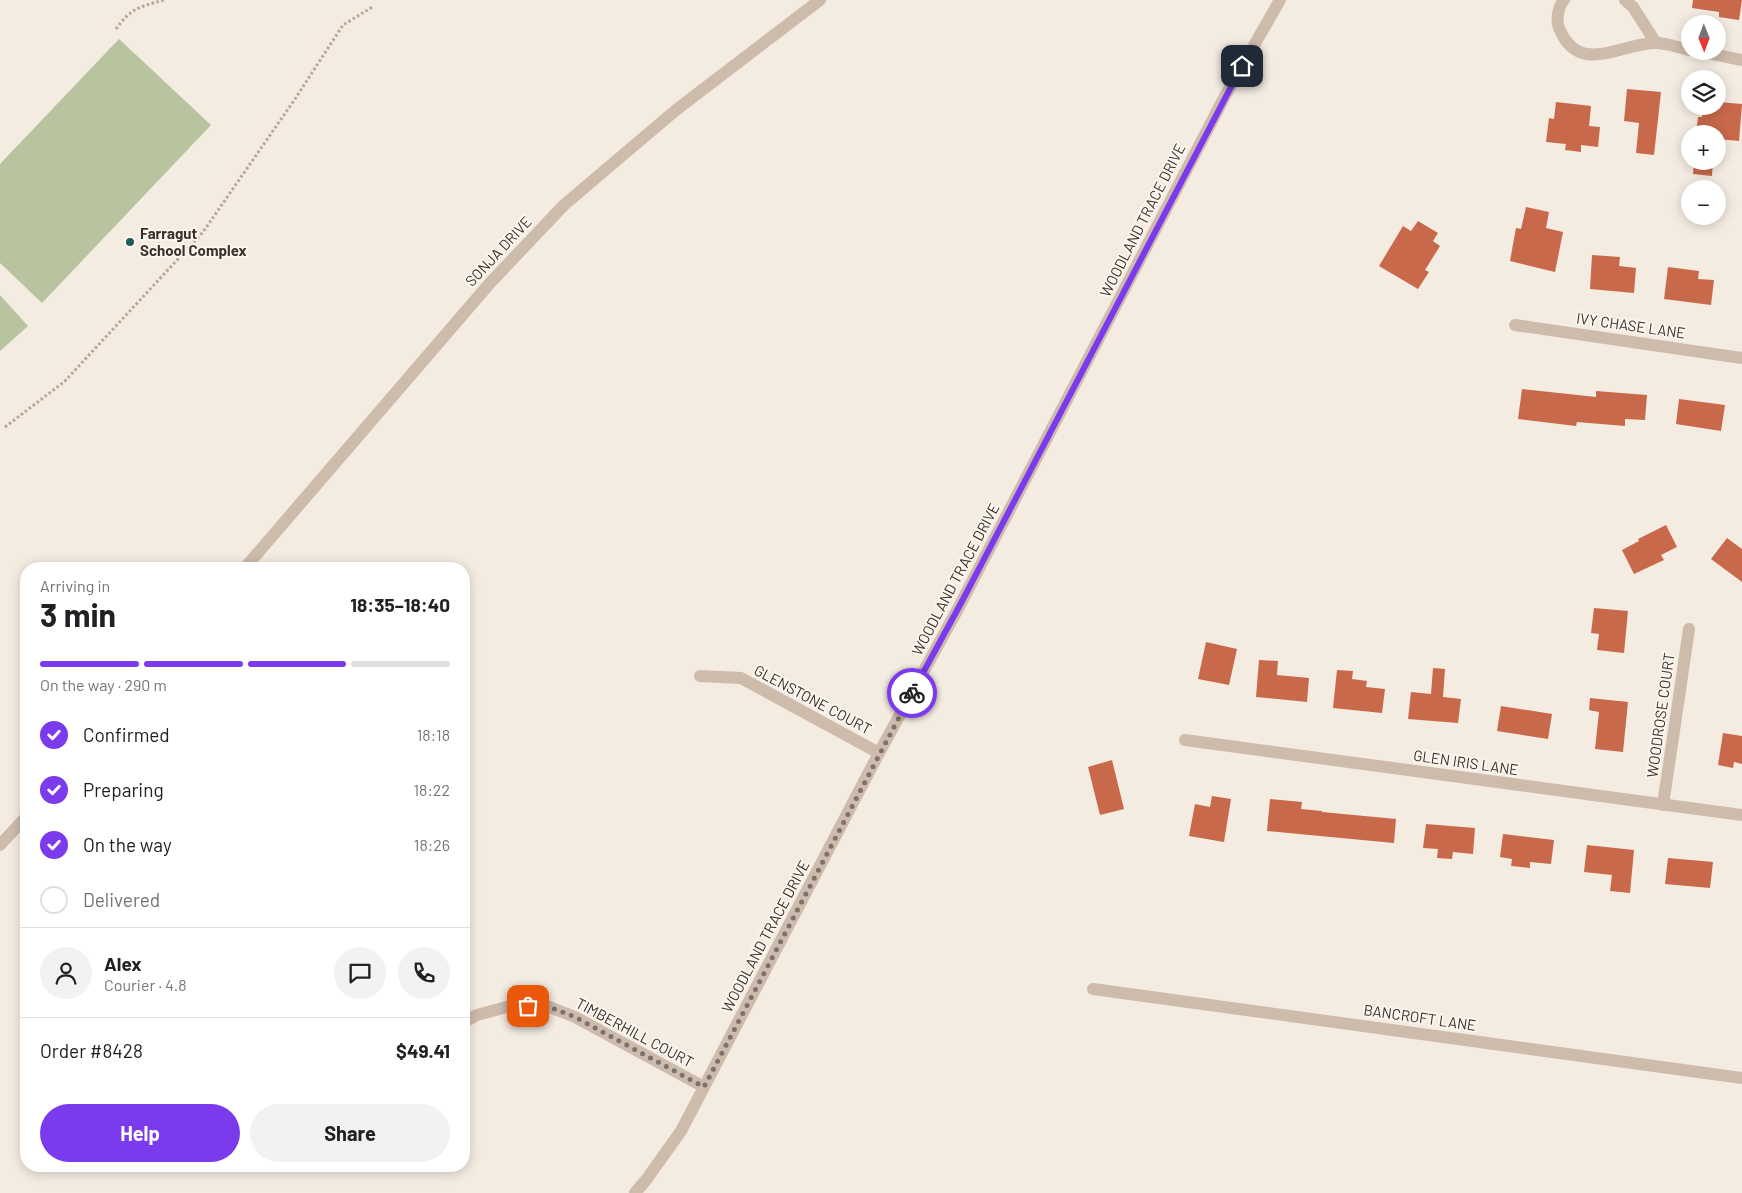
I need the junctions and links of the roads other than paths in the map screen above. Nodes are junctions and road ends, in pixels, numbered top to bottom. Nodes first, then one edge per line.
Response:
1 (820, 0) edge
2 (1280, 0) edge
3 (1564, 0) edge
4 (1625, 0) edge
5 (1656, 43) junction
6 (1681, 48) edge
7 (1726, 57) edge
8 (1742, 60) edge
9 (1515, 325) dead end
10 (1742, 358) edge
11 (250, 562) edge
12 (1689, 629) dead end
13 (700, 676) dead end
14 (1185, 740) dead end
15 (879, 753) junction
16 (1663, 805) junction
17 (1742, 816) edge
18 (20, 823) edge
19 (0, 845) edge
20 (1094, 989) dead end
21 (470, 1019) edge
22 (1742, 1078) edge
23 (704, 1087) junction
24 (635, 1193) edge

1 - 11 street, SONJA DRIVE
2 - 15 street, WOODLAND TRACE DRIVE
3 - 5 street
4 - 5 street
5 - 6 street
7 - 8 street
9 - 10 street, IVY CHASE LANE
12 - 16 street, WOODROSE COURT
13 - 15 street, GLENSTONE COURT
14 - 16 street, GLEN IRIS LANE
15 - 23 street, WOODLAND TRACE DRIVE
16 - 17 street, GLEN IRIS LANE
18 - 19 street
20 - 22 street, BANCROFT LANE
21 - 23 street, TIMBERHILL COURT
23 - 24 street, WOODLAND TRACE DRIVE

